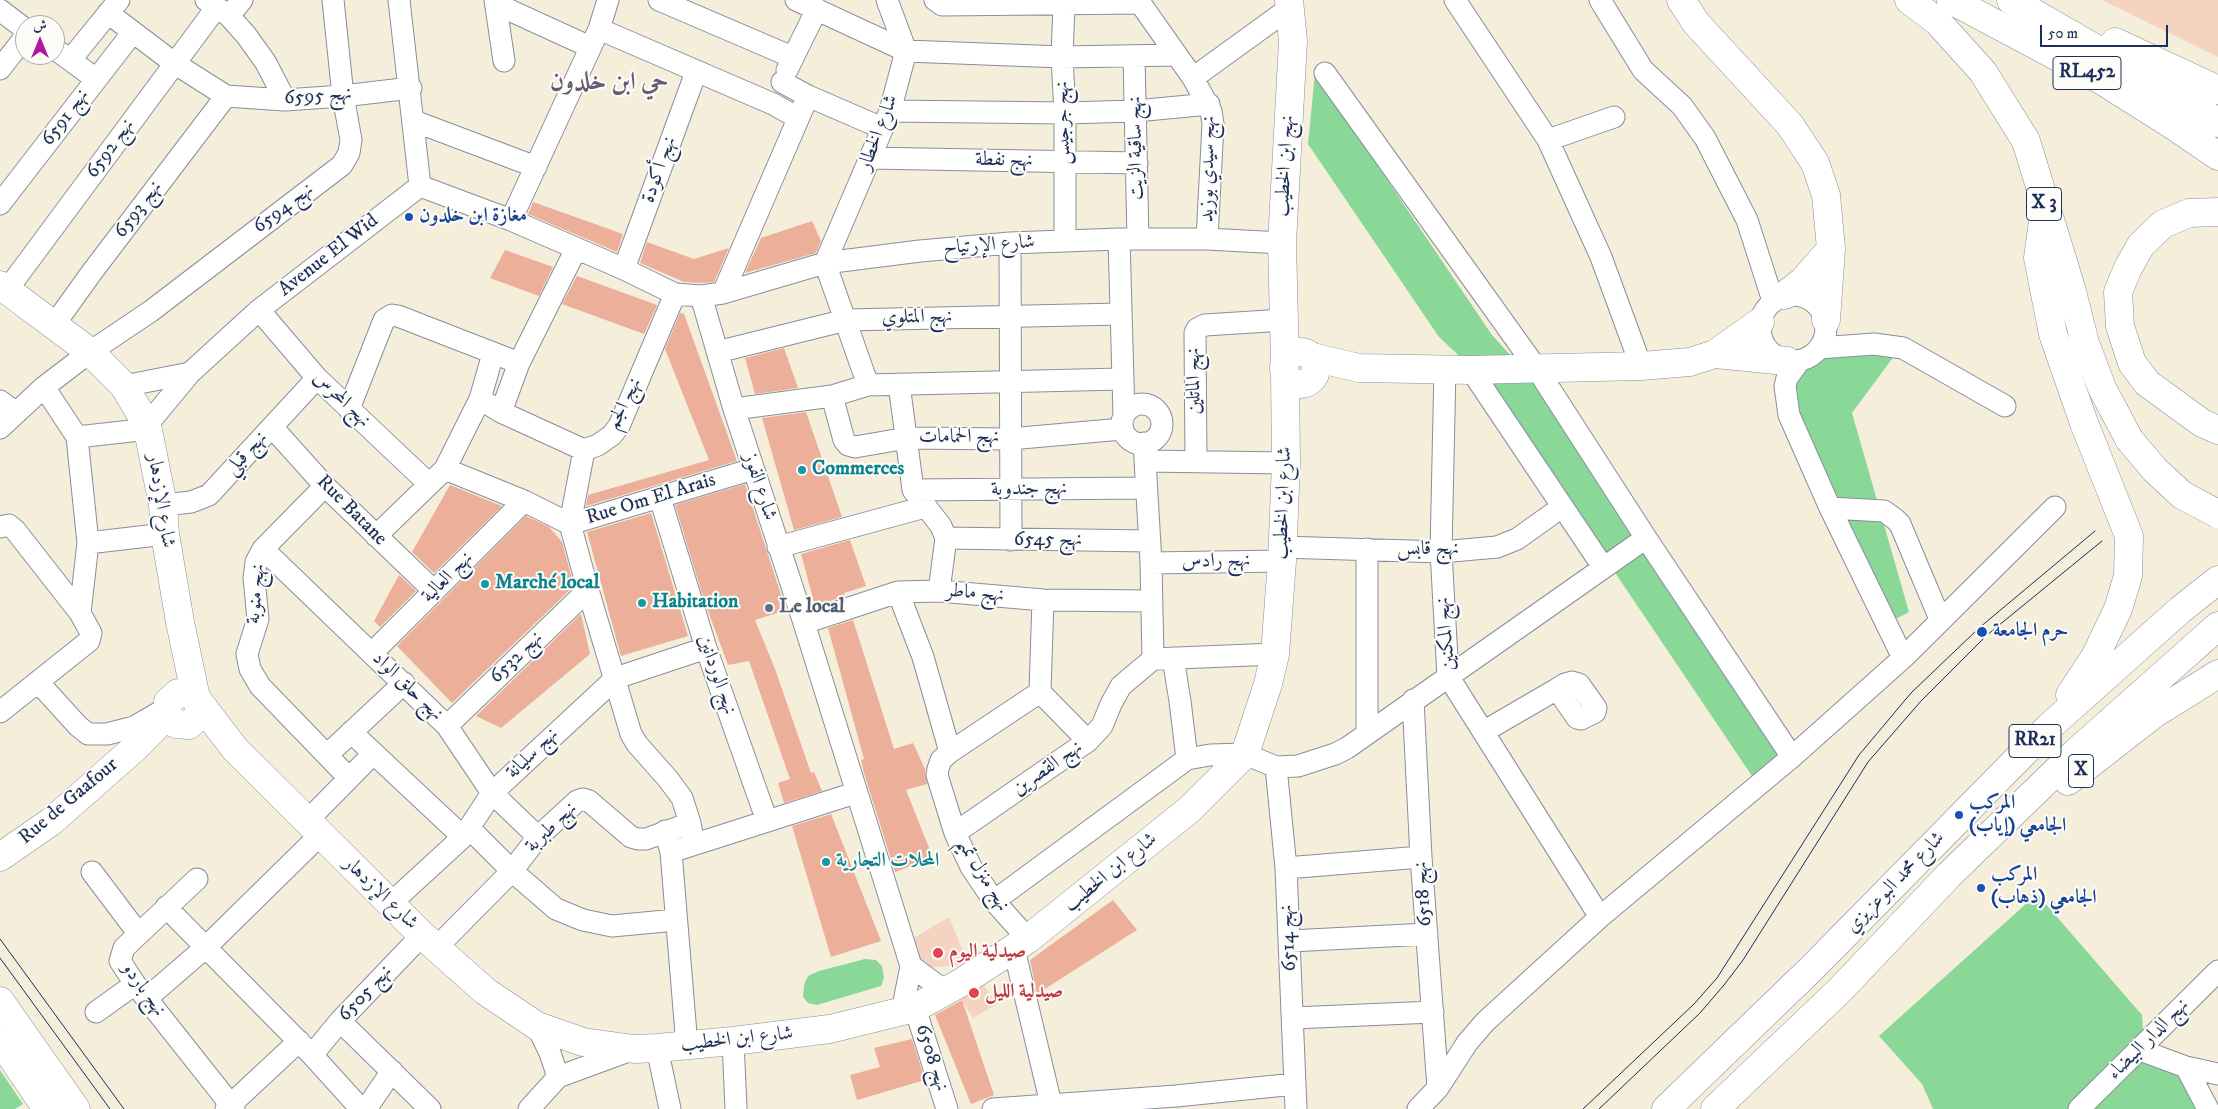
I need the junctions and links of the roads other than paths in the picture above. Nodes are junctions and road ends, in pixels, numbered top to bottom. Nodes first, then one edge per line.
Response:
1 (332, 0) edge
2 (400, 0) edge
3 (608, 0) edge
4 (659, 0) edge
5 (796, 0) edge
6 (887, 0) edge
7 (935, 0) edge
8 (1455, 0) edge
9 (1600, 0) edge
10 (1681, 0) edge
11 (1909, 0) edge
12 (1951, 0) edge
13 (2011, 0) edge
14 (2021, 0) edge
15 (1139, 1) edge
16 (495, 2) edge
17 (1290, 3) edge
18 (1064, 5) junction
19 (223, 6) edge
20 (5, 7) edge
21 (114, 7) edge
22 (816, 9) junction
23 (15, 18) edge
24 (133, 32) junction
25 (594, 38) junction
26 (15, 50) edge
27 (906, 51) junction
28 (65, 52) edge
29 (1177, 55) junction
30 (65, 56) edge
31 (792, 57) junction
32 (1062, 57) junction
33 (1134, 57) junction
34 (504, 61) dead end
35 (174, 63) junction
36 (0, 69) edge
37 (696, 72) junction
38 (1325, 72) dead end
39 (1193, 78) junction
40 (96, 79) junction
41 (782, 82) junction
42 (410, 88) junction
43 (2218, 90) edge
44 (226, 96) junction
45 (343, 96) junction
46 (808, 96) junction
47 (285, 100) junction
48 (773, 104) junction
49 (1209, 104) junction
50 (1136, 111) junction
51 (1065, 113) junction
52 (1614, 117) dead end
53 (798, 118) junction
54 (886, 119) junction
55 (414, 122) junction
56 (2218, 123) edge
57 (1548, 140) junction
58 (2218, 156) edge
59 (870, 158) junction
60 (1065, 162) junction
61 (1137, 163) junction
62 (536, 168) junction
63 (420, 186) junction
64 (0, 204) edge
65 (2045, 207) junction
66 (2218, 212) edge
67 (511, 220) junction
68 (1128, 239) junction
69 (1208, 239) junction
70 (1065, 241) junction
71 (1010, 243) junction
72 (1282, 243) junction
73 (576, 249) junction
74 (1831, 249) junction
75 (825, 263) junction
76 (624, 269) junction
77 (3, 287) edge
78 (723, 293) junction
79 (675, 294) junction
80 (701, 296) junction
81 (1773, 306) junction
82 (259, 310) junction
83 (1120, 314) junction
84 (1009, 316) junction
85 (846, 320) junction
86 (1826, 320) junction
87 (54, 325) junction
88 (1284, 326) junction
89 (1819, 348) junction
90 (90, 352) junction
91 (717, 352) junction
92 (494, 354) junction
93 (1715, 354) junction
94 (1794, 361) junction
95 (519, 363) junction
96 (1641, 366) junction
97 (1301, 368) junction
98 (1458, 369) junction
99 (1537, 369) junction
100 (190, 373) junction
101 (317, 378) junction
102 (1121, 379) junction
103 (1009, 383) junction
104 (899, 384) junction
105 (868, 385) junction
106 (124, 386) junction
107 (44, 387) junction
108 (832, 396) junction
109 (480, 399) junction
110 (2005, 406) dead end
111 (8, 407) edge
112 (350, 408) junction
113 (734, 408) junction
114 (501, 412) junction
115 (1286, 415) joint
116 (1123, 422) junction
117 (148, 427) junction
118 (272, 427) junction
119 (0, 428) edge
120 (2218, 430) edge
121 (77, 437) junction
122 (907, 438) junction
123 (1010, 439) junction
124 (584, 450) junction
125 (1144, 452) junction
126 (1196, 461) junction
127 (1286, 463) junction
128 (445, 469) junction
129 (754, 469) junction
130 (429, 484) junction
131 (325, 486) junction
132 (1146, 488) junction
133 (912, 490) junction
134 (1011, 490) junction
135 (660, 498) junction
136 (524, 501) junction
137 (163, 505) junction
138 (925, 507) junction
139 (1562, 507) junction
140 (2055, 507) dead end
141 (1830, 508) junction
142 (2218, 514) edge
143 (570, 524) junction
144 (0, 527) edge
145 (165, 534) junction
146 (376, 536) junction
147 (946, 538) junction
148 (1646, 538) junction
149 (1011, 540) junction
150 (1150, 541) junction
151 (88, 543) junction
152 (778, 547) junction
153 (263, 549) junction
154 (1367, 549) junction
155 (1441, 552) junction
156 (1282, 554) junction
157 (1151, 563) junction
158 (1604, 567) junction
159 (2218, 580) edge
160 (588, 590) junction
161 (434, 591) junction
162 (939, 591) junction
163 (898, 592) junction
164 (1043, 600) junction
165 (1151, 601) junction
166 (80, 613) junction
167 (1940, 619) junction
168 (804, 623) junction
169 (2218, 626) edge
170 (706, 648) junction
171 (372, 653) junction
172 (1275, 654) junction
173 (1903, 658) junction
174 (1163, 659) junction
175 (2218, 674) edge
176 (1448, 676) junction
177 (616, 678) junction
178 (38, 682) junction
179 (404, 683) junction
180 (1557, 689) dead end
181 (1040, 692) junction
182 (1413, 700) junction
183 (182, 710) junction
184 (0, 712) edge
185 (447, 726) junction
186 (2049, 727) junction
187 (351, 732) junction
188 (1483, 732) junction
189 (1367, 734) junction
190 (1088, 741) junction
191 (950, 752) junction
192 (373, 754) junction
193 (1245, 754) junction
194 (327, 755) junction
195 (1792, 757) junction
196 (1187, 759) junction
197 (1276, 767) junction
198 (348, 777) junction
199 (492, 793) junction
200 (855, 793) junction
201 (767, 822) junction
202 (313, 828) junction
203 (466, 832) junction
204 (665, 832) junction
205 (955, 833) junction
206 (692, 834) junction
207 (538, 837) junction
208 (671, 852) junction
209 (0, 857) edge
210 (1421, 857) junction
211 (1286, 868) junction
212 (512, 871) junction
213 (92, 872) dead end
214 (1949, 875) junction
215 (197, 879) dead end
216 (994, 901) junction
217 (390, 904) junction
218 (166, 907) junction
219 (1600, 917) junction
220 (676, 920) junction
221 (138, 933) junction
222 (1427, 934) junction
223 (1290, 941) junction
224 (429, 942) junction
225 (1021, 944) junction
226 (205, 948) junction
227 (911, 966) junction
228 (2218, 971) edge
229 (141, 991) junction
230 (945, 991) junction
231 (0, 1001) edge
232 (908, 1010) junction
233 (96, 1012) dead end
234 (1433, 1012) junction
235 (1293, 1018) junction
236 (340, 1021) junction
237 (537, 1026) junction
238 (0, 1040) edge
239 (583, 1042) joint
240 (733, 1042) junction
241 (687, 1046) junction
242 (305, 1048) junction
243 (645, 1048) junction
244 (2140, 1050) junction
245 (2186, 1067) junction
246 (392, 1071) junction
247 (2218, 1074) edge
248 (558, 1077) junction
249 (1294, 1084) junction
250 (1438, 1088) junction
251 (1180, 1102) edge
252 (1051, 1104) junction
253 (1092, 1106) edge
254 (231, 1108) edge
255 (47, 1109) edge
256 (76, 1109) edge
257 (361, 1109) edge
258 (366, 1109) edge
259 (430, 1109) edge
260 (529, 1109) edge
261 (670, 1109) edge
262 (736, 1109) edge
263 (947, 1109) edge
264 (992, 1109) edge
265 (1296, 1109) edge
266 (1418, 1109) edge
267 (1666, 1109) edge
268 (1715, 1109) edge
269 (2079, 1109) edge
270 (2208, 1109) edge

1 - 45 street, نهج 6594
2 - 42 street
3 - 25 street
4 - 31 street
5 - 22 street
6 - 27 street
7 - 18 street
8 - 57 street
9 - 81 street
10 - 74 main road
11 - 65 main road, X 3
12 - 58 main road, RL452
13 - 56 main road, RL452
14 - 43 main road
15 - 18 street
15 - 29 street, نهج سيدي بوزيد
16 - 25 street
16 - 34 street
17 - 39 street
17 - 72 main road, نهج ابن الخطيب
18 - 32 street, نهج جرجيس
19 - 35 street, نهج 6592
19 - 47 street
20 - 23 street
21 - 24 street
21 - 28 street
22 - 27 street
22 - 31 street
24 - 35 street
24 - 40 street, نهج 6591
25 - 37 street
25 - 62 street
26 - 36 street
27 - 32 street
27 - 54 street, شارع الخطار
29 - 33 street
29 - 39 street, نهج سيدي بوزيد
30 - 40 street
31 - 41 street
32 - 33 street
32 - 51 street, نهج جرجيس
33 - 50 street, نهج ساقية الزيت
35 - 44 street
35 - 77 street, نهج 6592
37 - 48 street
37 - 76 street, نهج أكودة
38 - 99 street
39 - 49 street, نهج سيدي بوزيد
40 - 64 street, نهج 6591
41 - 46 street
41 - 48 street
42 - 45 street, نهج 6595
42 - 55 street
44 - 47 street, نهج 6595
44 - 87 street, نهج 6593
45 - 47 street, نهج 6595
45 - 90 street, نهج 6594
46 - 53 street
46 - 54 street
48 - 53 street
49 - 50 street
49 - 69 street, نهج سيدي بوزيد
50 - 51 street
50 - 61 street, نهج ساقية الزيت
51 - 54 street
51 - 60 street, نهج جرجيس
52 - 57 street
53 - 78 street
54 - 59 street, شارع الخطار
55 - 62 street
55 - 63 street
57 - 96 street
59 - 60 street, نهج نفطة
59 - 75 street, شارع الخطار
60 - 61 street, نهج نفطة
60 - 70 street, نهج جرجيس
61 - 68 street, نهج ساقية الزيت
62 - 67 street
63 - 67 street
63 - 82 street, Avenue El Wid
65 - 142 main road, X 3, bridge
65 - 186 main road
66 - 120 main road
67 - 73 street
68 - 69 street, شارع الإرتياح
68 - 70 street, شارع الإرتياح
68 - 83 street, نهج ساقية الزيت
69 - 72 street, شارع الإرتياح
70 - 71 street, شارع الإرتياح
71 - 75 street, شارع الإرتياح
71 - 84 street
72 - 88 main road, نهج ابن الخطيب
73 - 76 street
73 - 95 street
74 - 81 main road
74 - 86 main road
75 - 78 street, شارع الإرتياح
75 - 85 street
76 - 79 street
77 - 87 main road, شارع الإزدهار
78 - 80 street, شارع الإرتياح
79 - 80 street
79 - 124 street, نهج الجم
80 - 91 street, شارع الفوز
81 - 86 street
81 - 93 main road
81 - 94 street
82 - 100 street, Avenue El Wid
82 - 101 street, نهج المحرس
83 - 84 street, نهج المتلوي
83 - 102 street, نهج ساقية الزيت
84 - 85 street, نهج المتلوي
84 - 103 street
85 - 91 street, نهج المتلوي
85 - 105 street
86 - 89 street
87 - 90 main road, شارع الإزدهار
88 - 97 main road, نهج ابن الخطيب
88 - 126 street, نهج الماتلين
89 - 94 street
89 - 110 street
90 - 106 main road, شارع الإزدهار
90 - 107 street, نهج 6594
91 - 113 street, شارع الفوز
92 - 95 street
92 - 109 street
92 - 112 street
93 - 94 main road
93 - 96 main road
94 - 141 street
95 - 114 street
96 - 99 main road
97 - 98 main road
97 - 115 main road, نهج ابن الخطيب
98 - 99 main road
98 - 139 street
98 - 155 street, نهج المكنين
99 - 148 street
100 - 106 street
100 - 117 street, Avenue El Wid
101 - 112 street, نهج المحرس
101 - 118 street, نهج قبلي
102 - 103 street
102 - 116 street, نهج ساقية الزيت
103 - 104 street
103 - 123 street
104 - 105 street
104 - 122 street
105 - 108 street
106 - 117 main road, شارع الإزدهار
107 - 111 street, نهج 6594
107 - 121 street
108 - 113 street
108 - 122 street, نهج الحمامات
109 - 114 street
109 - 128 street
111 - 119 street, نهج 6594
112 - 130 street, نهج المحرس
113 - 129 street, شارع الفوز
114 - 124 street
115 - 127 main road, شارع ابن الخطيب
116 - 123 street, نهج الحمامات
116 - 125 street
116 - 125 street
117 - 121 street
117 - 137 main road, شارع الإزدهار
118 - 131 street, Rue Batane
118 - 137 street, نهج قبلي
121 - 151 street
122 - 123 street, نهج الحمامات
122 - 133 street
123 - 134 street
124 - 143 street
125 - 126 street
125 - 132 street
126 - 127 street
127 - 156 main road, شارع ابن الخطيب
128 - 130 street
128 - 136 street, Rue Om El Arais
129 - 135 street, Rue Om El Arais
129 - 152 street, شارع الفوز
130 - 146 street
131 - 146 street, Rue Batane
131 - 153 street, نهج منوبة
132 - 134 street, نهج جندوبة
132 - 150 street
133 - 134 street, نهج جندوبة
133 - 138 street
134 - 149 street
135 - 143 street, Rue Om El Arais
135 - 170 street, نهج الوردانين
136 - 143 street, Rue Om El Arais
136 - 161 street, نهج العالية
137 - 145 main road, شارع الإزدهار
138 - 147 street
138 - 152 street
139 - 155 street, نهج قابس
139 - 158 street
140 - 167 street
141 - 167 street
141 - 173 street
143 - 160 street
144 - 166 street
145 - 151 street
145 - 183 main road, شارع الإزدهار
146 - 161 street, Rue Batane
147 - 149 street, نهج 6545
147 - 162 street
148 - 158 street
148 - 195 street
149 - 150 street, نهج 6545
150 - 157 street
151 - 166 street
152 - 168 street, شارع الفوز
153 - 171 street, نهج حلق الواد
153 - 194 street, نهج منوبة
154 - 155 street, نهج قابس
154 - 156 street, نهج قابس
154 - 189 street
155 - 176 street, نهج المكنين
156 - 157 street, نهج رادس
156 - 172 main road, شارع ابن الخطيب
157 - 165 street
158 - 176 street
159 - 186 main road, شارع محمد البوعزيزي / RR21
160 - 177 street
160 - 185 street, نهج 6532
161 - 171 street, نهج العالية
162 - 163 street, نهج ماطر
162 - 164 street, نهج ماطر
163 - 168 street, نهج ماطر
163 - 191 street
164 - 165 street, نهج ماطر
164 - 181 street
165 - 174 street
166 - 178 street
167 - 173 street
168 - 200 street, شارع الفوز
169 - 214 main road, شارع محمد البوعزيزي / RR21
170 - 177 street, نهج سليانة
170 - 201 street, نهج الوردانين
171 - 179 street, نهج حلق الواد
172 - 174 street
172 - 193 main road, شارع ابن الخطيب
173 - 195 street
174 - 190 street, نهج القصرين
174 - 196 street
175 - 214 main road, X
176 - 182 street
176 - 188 street, نهج المكنين
177 - 199 street, نهج سليانة
177 - 206 street
178 - 183 street
178 - 184 street
179 - 185 street, نهج حلق الواد
179 - 187 street
180 - 188 street
181 - 190 street
181 - 191 street
182 - 189 street
182 - 210 street, نهج 6518
183 - 202 main road, شارع الإزدهار
183 - 209 main road, Rue de Gaafour
185 - 199 street, نهج حلق الواد
186 - 267 main road, شارع محمد البوعزيزي / RR21
187 - 192 street
187 - 194 street
188 - 219 street, نهج المكنين
189 - 197 street
190 - 205 street, نهج القصرين
191 - 205 street, نهج منزل تميم
192 - 198 street
192 - 203 street
193 - 196 street
193 - 197 street
193 - 225 main road, شارع ابن الخطيب
194 - 198 street, نهج منوبة
195 - 219 street
196 - 216 street
197 - 211 street, نهج 6514
198 - 202 street
199 - 203 street, نهج سليانة
199 - 207 street, نهج حلق الواد
200 - 201 street, نهج طبربة
200 - 227 street, شارع الفوز
201 - 206 street, نهج طبربة
202 - 217 main road, شارع الإزدهار
202 - 226 street
203 - 212 street
203 - 217 street, نهج سليانة
204 - 206 street, نهج طبربة
204 - 207 street, نهج طبربة
204 - 208 street
205 - 216 street, نهج منزل تميم
206 - 208 street, نهج طبربة
207 - 212 street, نهج طبربة
208 - 220 street
210 - 211 street
210 - 222 street, نهج 6518
211 - 223 street, نهج 6514
212 - 220 street
212 - 224 street, نهج طبربة
213 - 221 street
214 - 268 main road, شارع محمد البوعزيزي / RR21
215 - 218 street, نهج باردو
216 - 225 street, نهج منزل تميم
217 - 224 main road, شارع الإزدهار
218 - 221 street, نهج باردو
218 - 226 street
219 - 250 street
220 - 241 street
221 - 229 street, نهج باردو
222 - 223 street
222 - 234 street, نهج 6518
223 - 235 street, نهج 6514
224 - 236 street, نهج 6505
224 - 237 main road, شارع الإزدهار
225 - 230 main road, شارع ابن الخطيب
225 - 252 street
226 - 229 street
226 - 242 street
227 - 230 street
227 - 232 street, شارع الفوز
228 - 244 street, نهج الدار البيضاء
229 - 233 street
229 - 254 street, نهج باردو
230 - 232 main road, شارع ابن الخطيب
231 - 256 main road
232 - 240 main road, شارع ابن الخطيب
232 - 263 street, نهج 6508
234 - 235 street
234 - 250 street, نهج 6518
235 - 249 street, نهج 6514
236 - 242 street, نهج 6505
236 - 246 street
237 - 239 main road, شارع الإزدهار
237 - 248 street
238 - 255 main road
239 - 243 main road, شارع ابن الخطيب
240 - 241 main road, شارع ابن الخطيب
240 - 262 street
241 - 243 main road, شارع ابن الخطيب
242 - 254 street, نهج 6505
242 - 257 street
243 - 248 street, شارع ابن الخطيب
243 - 261 street
244 - 245 street
244 - 269 street, نهج الدار البيضاء
245 - 247 street
245 - 270 street
246 - 258 street
246 - 259 street
248 - 260 street, شارع ابن الخطيب
249 - 251 street
249 - 265 street, نهج 6514
250 - 266 street
251 - 253 street
252 - 253 street
252 - 264 street

